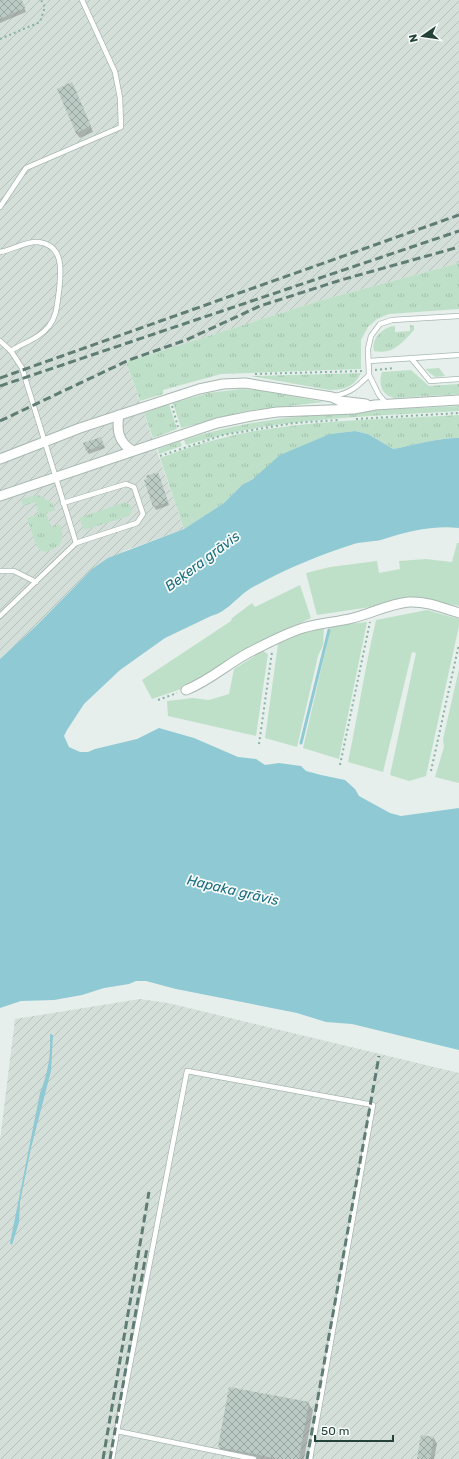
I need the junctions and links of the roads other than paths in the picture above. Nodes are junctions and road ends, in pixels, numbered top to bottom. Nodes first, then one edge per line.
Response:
1 (82, 0) edge
2 (0, 207) edge
3 (0, 252) edge
4 (459, 316) edge
5 (0, 341) edge
6 (11, 351) junction
7 (459, 355) edge
8 (411, 358) junction
9 (369, 361) junction
10 (369, 373) junction
11 (459, 379) edge
12 (332, 396) junction
13 (459, 400) edge
14 (387, 404) junction
15 (375, 405) junction
16 (119, 415) junction
17 (44, 442) junction
18 (133, 451) junction
19 (0, 459) edge
20 (55, 477) junction
21 (0, 496) edge
22 (63, 503) junction
23 (76, 543) junction
24 (0, 572) edge
25 (36, 582) junction
26 (459, 613) edge
27 (0, 616) edge
28 (186, 690) road end
29 (117, 1432) junction
30 (112, 1459) edge
31 (254, 1459) edge
32 (310, 1459) edge

1 - 2 lane
3 - 6 lane
4 - 9 lane
5 - 6 lane
6 - 17 lane
7 - 8 lane
8 - 9 lane
8 - 11 lane
9 - 10 lane
10 - 12 lane
10 - 14 lane
12 - 15 street
12 - 16 street
13 - 14 street
14 - 15 street
15 - 18 street
16 - 17 street
16 - 18 street
17 - 19 street
17 - 20 lane
18 - 20 street
20 - 21 street
20 - 22 lane
22 - 23 lane
22 - 23 lane
23 - 25 lane
24 - 25 lane
25 - 27 lane
26 - 28 street
29 - 30 lane
29 - 31 lane
29 - 32 lane

